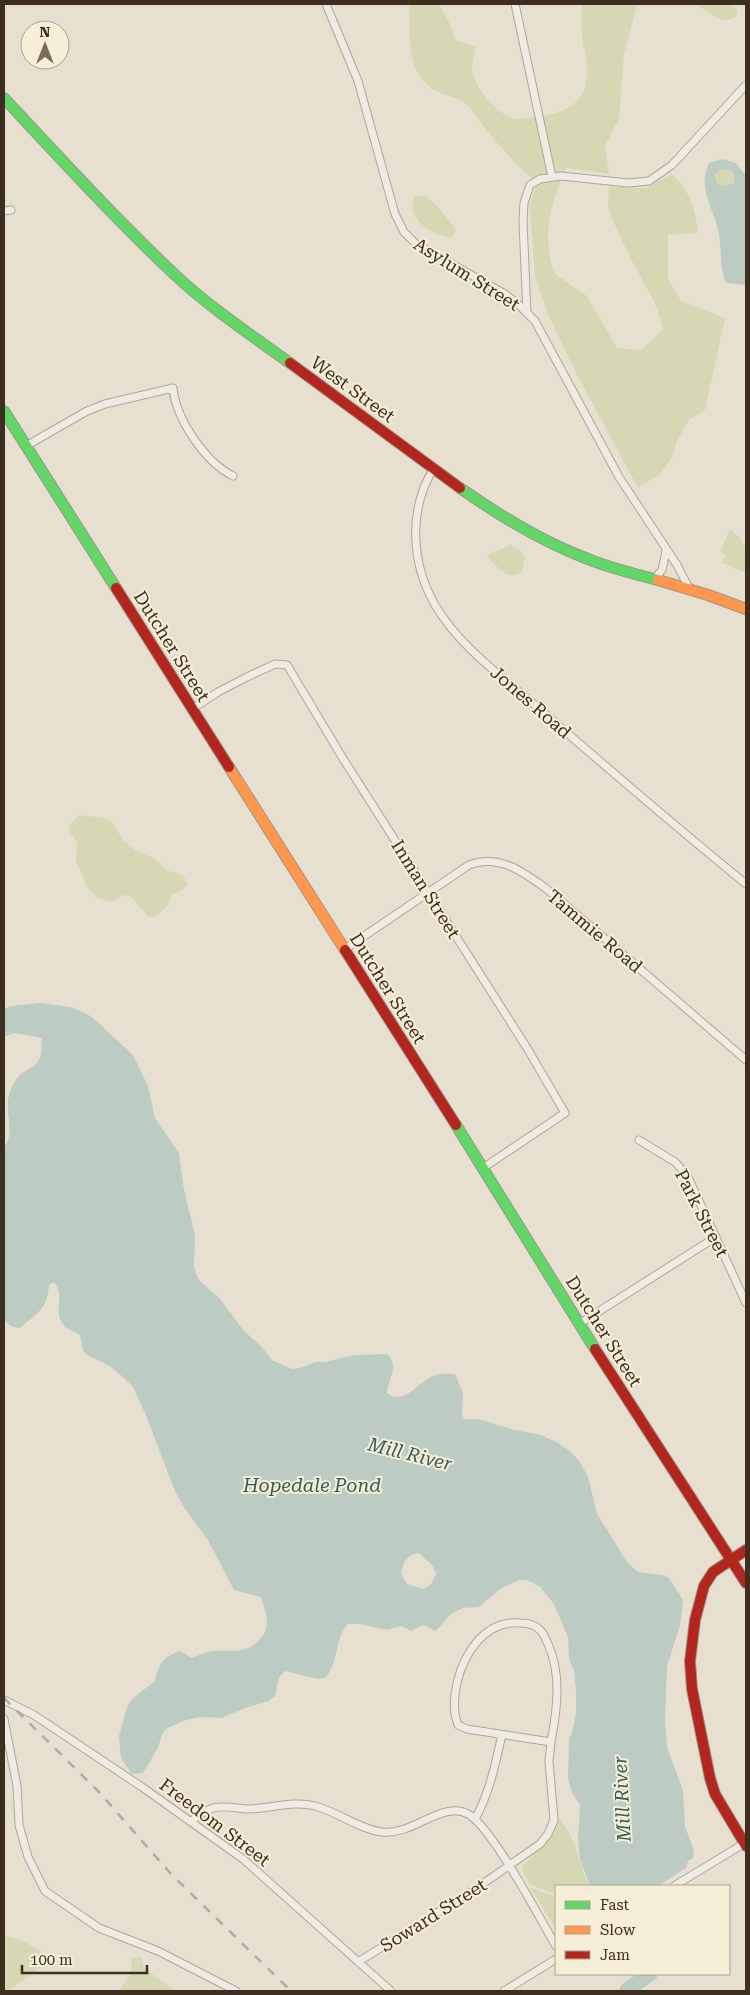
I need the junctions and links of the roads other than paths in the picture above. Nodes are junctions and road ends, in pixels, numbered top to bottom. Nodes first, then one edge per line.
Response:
1 (326, 4) edge
2 (515, 4) edge
3 (746, 85) edge
4 (4, 98) edge
5 (552, 177) junction
6 (527, 313) junction
7 (4, 411) edge
8 (26, 446) junction
9 (434, 468) junction
10 (233, 476) dead end
11 (666, 551) junction
12 (653, 580) junction
13 (690, 590) junction
14 (746, 609) edge
15 (192, 709) junction
16 (746, 884) edge
17 (429, 894) junction
18 (344, 949) junction
19 (746, 1060) edge
20 (639, 1140) dead end
21 (483, 1168) junction
22 (716, 1238) junction
23 (746, 1303) edge
24 (579, 1324) junction
25 (746, 1550) edge
26 (732, 1559) junction
27 (746, 1583) edge
28 (4, 1700) edge
29 (4, 1719) edge
30 (502, 1735) junction
31 (551, 1742) junction
32 (475, 1818) junction
33 (191, 1822) junction
34 (746, 1843) edge
35 (509, 1867) junction
36 (676, 1885) edge
37 (555, 1944) edge
38 (555, 1960) edge
39 (358, 1962) junction
40 (236, 1991) edge
41 (391, 1991) edge
42 (504, 1991) edge

1 - 6 street, Asylum Street
2 - 5 street
3 - 5 street
4 - 9 street, West Street
5 - 6 street
6 - 11 street, Asylum Street
7 - 8 street, Dutcher Street
8 - 10 street
8 - 15 street, Dutcher Street
9 - 12 street, West Street
9 - 16 street, Jones Road
11 - 12 street
11 - 13 street, Asylum Street
12 - 13 street, West Street
13 - 14 street, West Street
15 - 17 street, Inman Street
15 - 18 street, Dutcher Street
17 - 18 street, Tammie Road
17 - 19 street, Tammie Road
17 - 21 street, Inman Street
18 - 21 street, Dutcher Street
20 - 22 street, Park Street
21 - 24 street, Dutcher Street
22 - 23 street, Park Street
22 - 24 street
24 - 26 street, Dutcher Street
25 - 26 street
26 - 27 street, Dutcher Street
26 - 34 street
28 - 33 street, Freedom Street
29 - 40 street
30 - 31 street
30 - 31 street
30 - 32 street
31 - 35 street, Soward Street
32 - 33 street
32 - 35 street
33 - 39 street, Freedom Street
34 - 36 street
35 - 37 street
35 - 39 street, Soward Street
38 - 42 street
39 - 41 street, Freedom Street

